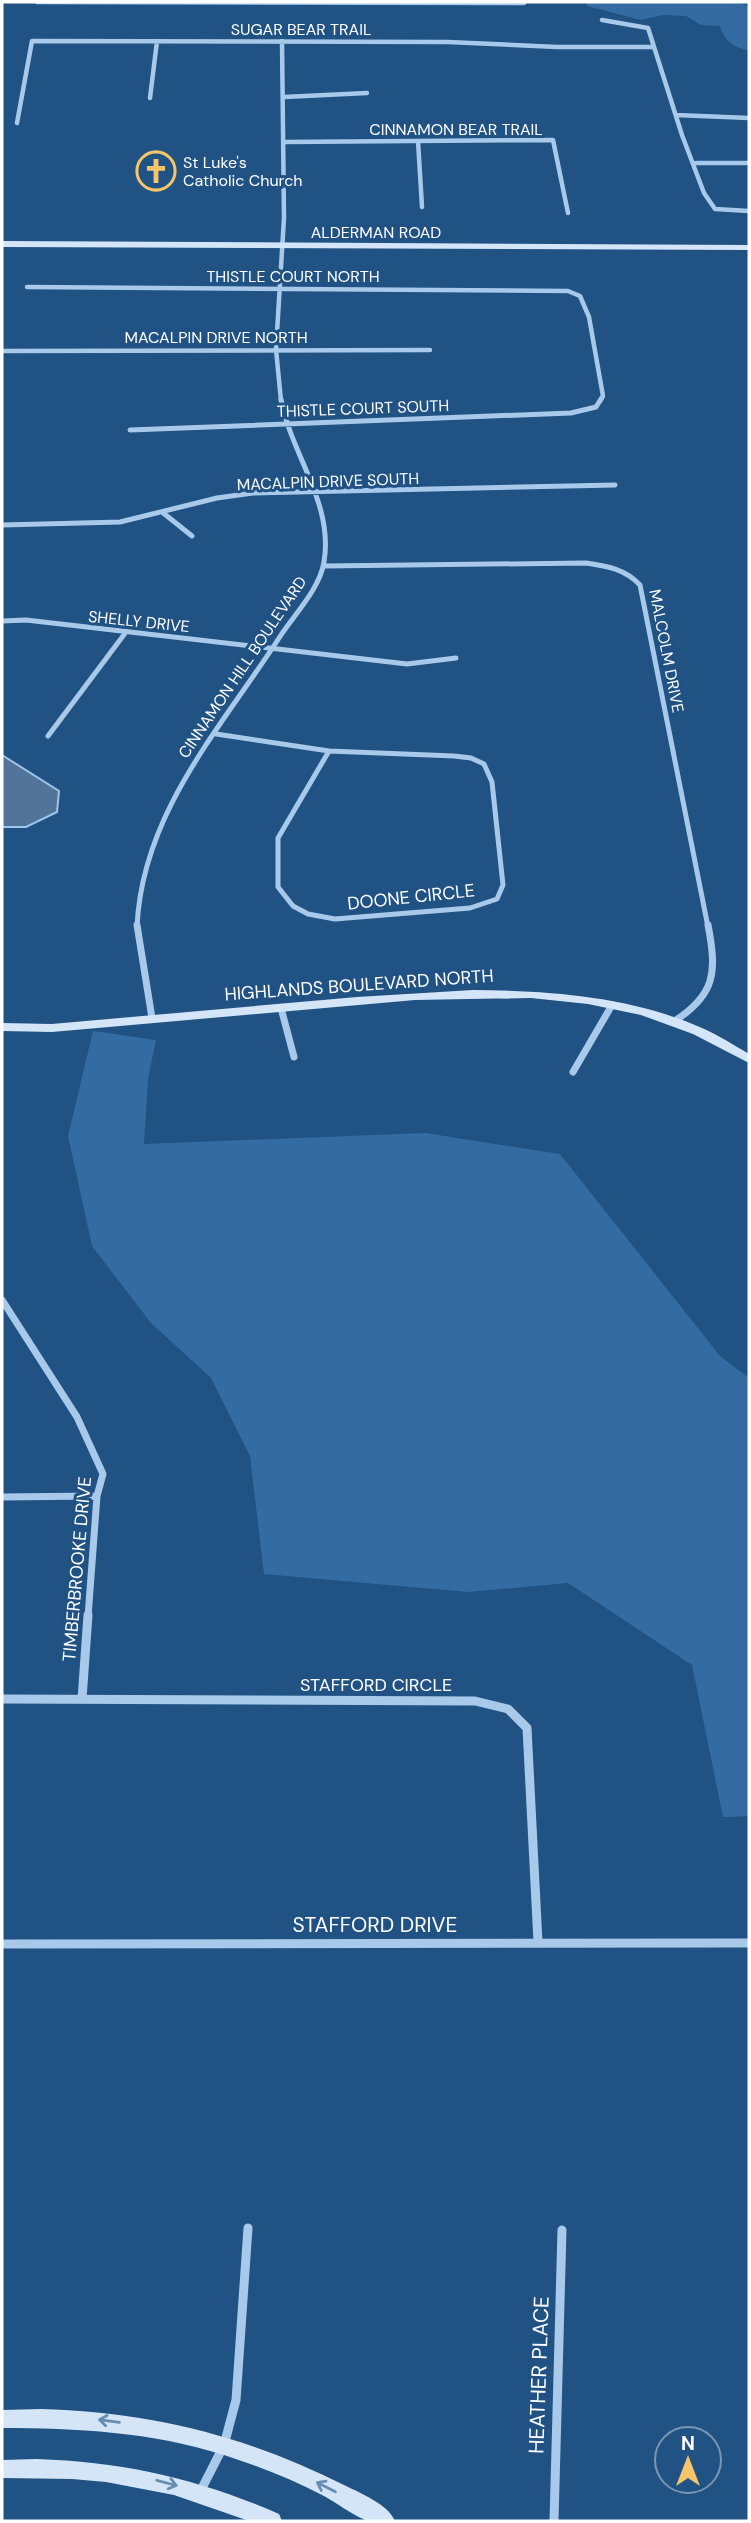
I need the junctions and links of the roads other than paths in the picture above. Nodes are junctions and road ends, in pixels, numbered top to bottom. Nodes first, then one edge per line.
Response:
1 (36, 2) edge
2 (373, 2) edge
3 (524, 3) edge
4 (602, 20) dead end
5 (157, 41) junction
6 (282, 41) junction
7 (654, 47) junction
8 (367, 93) dead end
9 (284, 97) junction
10 (150, 98) dead end
11 (676, 116) junction
12 (749, 118) edge
13 (17, 123) dead end
14 (418, 141) junction
15 (284, 142) junction
16 (695, 163) junction
17 (749, 163) edge
18 (422, 208) dead end
19 (749, 211) edge
20 (568, 214) dead end
21 (2, 244) edge
22 (283, 245) junction
23 (749, 247) edge
24 (27, 287) dead end
25 (279, 288) junction
26 (275, 349) junction
27 (430, 350) dead end
28 (2, 351) edge
29 (596, 407) joint
30 (285, 422) junction
31 (130, 430) dead end
32 (615, 485) dead end
33 (318, 493) junction
34 (162, 512) junction
35 (2, 525) edge
36 (192, 536) dead end
37 (324, 566) junction
38 (2, 621) edge
39 (126, 632) junction
40 (274, 648) junction
41 (456, 658) dead end
42 (216, 734) junction
43 (48, 736) dead end
44 (329, 751) junction
45 (612, 1005) junction
46 (281, 1007) junction
47 (152, 1018) junction
48 (673, 1022) junction
49 (2, 1027) edge
50 (294, 1057) dead end
51 (749, 1059) edge
52 (573, 1072) dead end
53 (2, 1300) edge
54 (97, 1496) junction
55 (2, 1497) edge
56 (2, 1699) edge
57 (82, 1699) junction
58 (538, 1942) junction
59 (749, 1943) edge
60 (2, 1944) edge
61 (248, 2228) dead end
62 (562, 2230) dead end
63 (2, 2419) edge
64 (224, 2445) junction
65 (2, 2469) edge
66 (200, 2492) junction
67 (272, 2521) edge
68 (385, 2521) edge
69 (554, 2521) edge

1 - 2 street
2 - 3 street
4 - 7 street
5 - 6 street, SUGAR BEAR TRAIL
5 - 10 street
5 - 13 street, SUGAR BEAR TRAIL
6 - 7 street, SUGAR BEAR TRAIL
6 - 9 street, CINNAMON HILL BOULEVARD
7 - 11 street
8 - 9 street
9 - 15 street, CINNAMON HILL BOULEVARD
11 - 12 street
11 - 16 street
14 - 15 street, CINNAMON BEAR TRAIL
14 - 18 street
14 - 20 street, CINNAMON BEAR TRAIL
15 - 22 street, CINNAMON HILL BOULEVARD
16 - 17 street
16 - 19 street
21 - 22 street, ALDERMAN ROAD
22 - 23 street, ALDERMAN ROAD
22 - 25 street, CINNAMON HILL BOULEVARD
24 - 25 street, THISTLE COURT NORTH
25 - 26 street, CINNAMON HILL BOULEVARD
25 - 29 street, THISTLE COURT NORTH
26 - 27 street, MACALPIN DRIVE NORTH
26 - 28 street, MACALPIN DRIVE NORTH
26 - 30 street, CINNAMON HILL BOULEVARD
29 - 30 street, THISTLE COURT SOUTH
30 - 31 street, THISTLE COURT SOUTH
30 - 33 street, CINNAMON HILL BOULEVARD
32 - 33 street, MACALPIN DRIVE SOUTH
33 - 34 street, MACALPIN DRIVE SOUTH
33 - 37 street, CINNAMON HILL BOULEVARD
34 - 35 street, MACALPIN DRIVE SOUTH
34 - 36 street
37 - 40 street, CINNAMON HILL BOULEVARD
37 - 48 street, MALCOLM DRIVE
38 - 39 street, SHELLY DRIVE
39 - 40 street, SHELLY DRIVE
39 - 43 street
40 - 41 street, SHELLY DRIVE
40 - 42 street, CINNAMON HILL BOULEVARD
42 - 44 street, DOONE CIRCLE
42 - 47 street, CINNAMON HILL BOULEVARD
44 - 44 street, DOONE CIRCLE
45 - 46 street, HIGHLANDS BOULEVARD NORTH
45 - 48 street, HIGHLANDS BOULEVARD NORTH
45 - 52 street
46 - 47 street, HIGHLANDS BOULEVARD NORTH
46 - 50 street
47 - 49 street, HIGHLANDS BOULEVARD NORTH
48 - 51 street, HIGHLANDS BOULEVARD NORTH
53 - 54 street, TIMBERBROOKE DRIVE
54 - 55 street
54 - 57 street, TIMBERBROOKE DRIVE
56 - 57 street, STAFFORD CIRCLE
57 - 58 street, STAFFORD CIRCLE
58 - 59 street, STAFFORD DRIVE
58 - 60 street, STAFFORD DRIVE
61 - 64 street
62 - 69 street, HEATHER PLACE
64 -> 63 street
64 - 66 street
68 -> 64 street
65 -> 66 street
66 - 67 street

